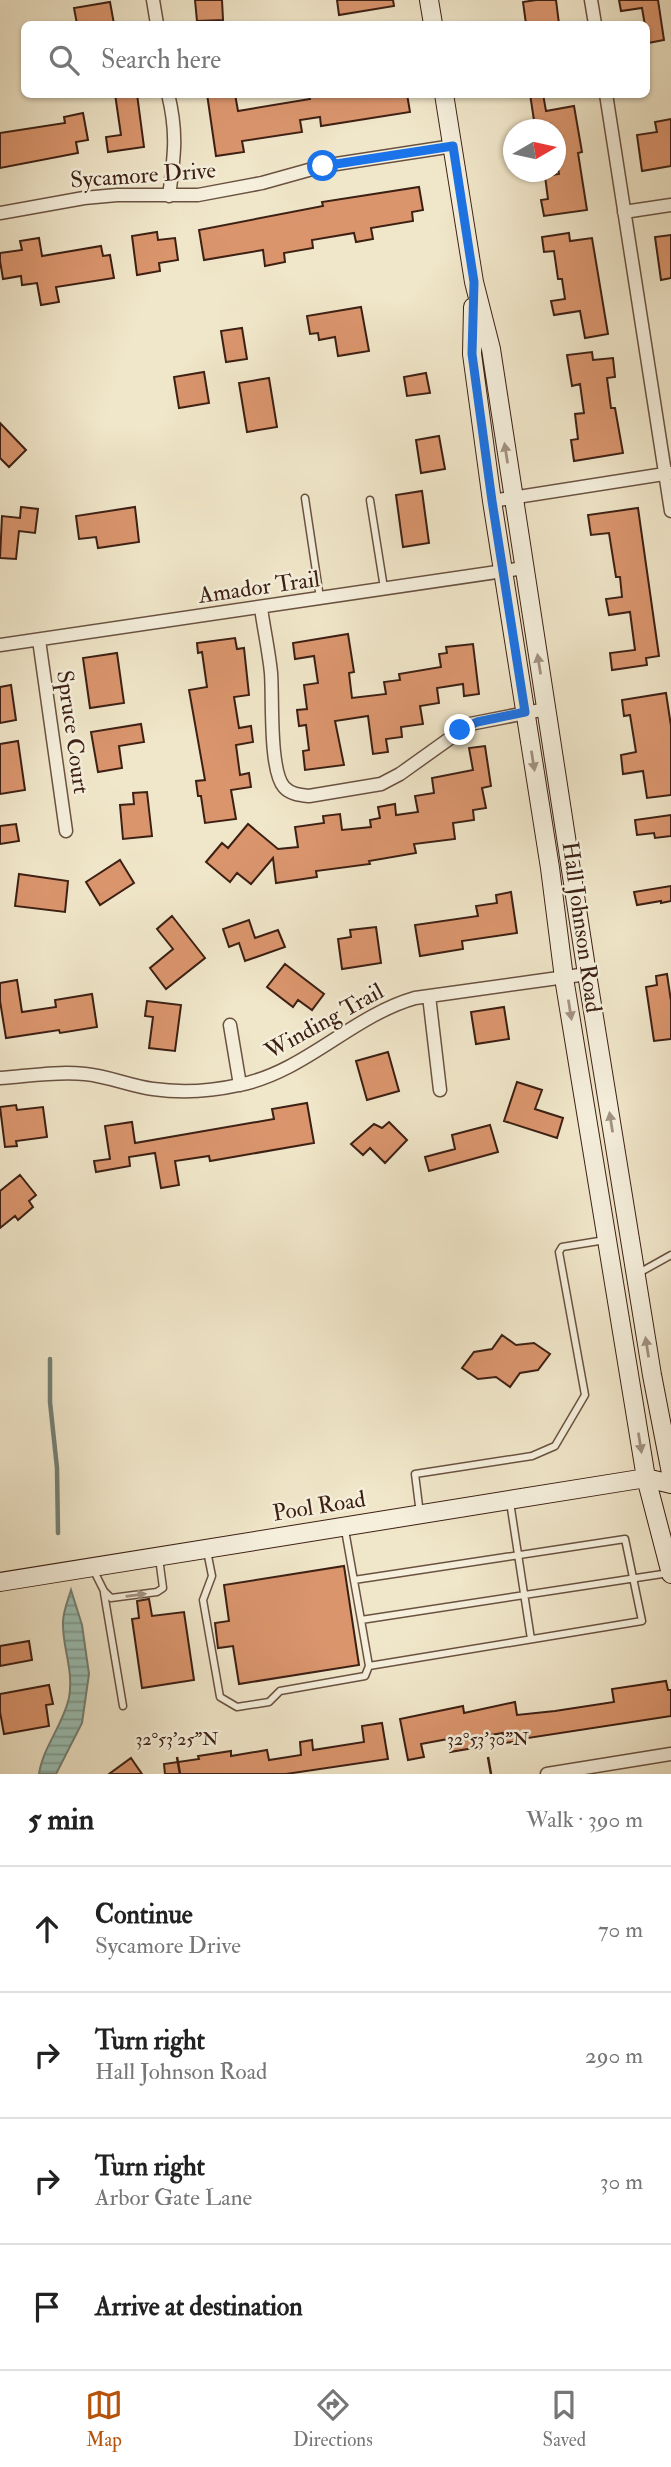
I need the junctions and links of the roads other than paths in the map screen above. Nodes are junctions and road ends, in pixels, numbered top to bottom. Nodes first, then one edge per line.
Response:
1 (153, 0) edge
2 (429, 0) edge
3 (591, 0) edge
4 (156, 21) edge
5 (432, 21) edge
6 (594, 21) edge
7 (169, 98) edge
8 (445, 98) edge
9 (607, 98) edge
10 (453, 146) junction
11 (169, 196) junction
12 (671, 205) edge
13 (624, 212) junction
14 (0, 213) edge
15 (474, 282) junction
16 (668, 474) edge
17 (305, 498) dead end
18 (513, 498) junction
19 (370, 500) dead end
20 (492, 501) junction
21 (671, 511) edge
22 (524, 568) junction
23 (503, 573) junction
24 (384, 590) junction
25 (320, 600) junction
26 (261, 608) junction
27 (39, 640) junction
28 (0, 645) edge
29 (546, 709) junction
30 (525, 712) junction
31 (65, 831) dead end
32 (587, 974) junction
33 (564, 978) junction
34 (429, 996) junction
35 (230, 1025) dead end
36 (0, 1078) edge
37 (240, 1085) junction
38 (440, 1090) dead end
39 (607, 1240) junction
40 (671, 1255) edge
41 (635, 1275) junction
42 (613, 1278) junction
43 (670, 1466) edge
44 (646, 1478) junction
45 (671, 1484) edge
46 (509, 1500) junction
47 (420, 1515) junction
48 (345, 1527) junction
49 (207, 1549) junction
50 (518, 1554) junction
51 (159, 1557) junction
52 (92, 1567) junction
53 (671, 1573) edge
54 (634, 1578) junction
55 (354, 1580) junction
56 (0, 1582) edge
57 (104, 1591) junction
58 (524, 1595) junction
59 (362, 1620) junction
60 (531, 1639) junction
61 (369, 1666) junction
62 (123, 1706) dead end
63 (671, 1754) edge
64 (626, 1768) edge
65 (547, 1774) edge

1 - 4 street
2 - 5 main road
3 - 6 street
7 - 11 street
8 - 10 main road, Hall Johnson Road
9 - 13 street
10 - 11 street, Sycamore Drive
10 - 15 main road, Hall Johnson Road
11 - 14 street, Sycamore Drive
12 - 13 street
13 - 16 street
18 -> 15 main road, Hall Johnson Road
15 - 20 main road, Hall Johnson Road
16 - 18 street
16 - 21 street
17 - 25 lane
18 - 20 street
18 - 22 main road, Hall Johnson Road
19 - 24 lane
20 - 23 main road, Hall Johnson Road
22 - 23 street, Amador Trail
29 -> 22 main road, Hall Johnson Road
23 - 24 street, Amador Trail
23 - 30 main road, Hall Johnson Road
24 - 25 street, Amador Trail
25 - 26 street, Amador Trail
26 - 27 street, Amador Trail
26 - 30 street
27 - 28 street, Amador Trail
27 - 31 street, Spruce Court
29 - 30 street
29 - 32 main road, Hall Johnson Road
30 -> 33 main road, Hall Johnson Road
32 - 33 street, Winding Trail
41 -> 32 main road, Hall Johnson Road
33 - 34 street, Winding Trail
33 -> 39 main road, Hall Johnson Road
34 - 37 street, Winding Trail
34 - 38 street
35 - 37 street
36 - 37 street, Winding Trail
39 - 42 main road, Hall Johnson Road
39 - 47 lane
40 - 41 lane
41 - 42 main road
43 -> 41 main road, Hall Johnson Road
42 -> 44 main road, Hall Johnson Road
43 - 44 main road, Pool Road
44 - 45 main road, Pool Road
44 - 46 main road, Pool Road
44 - 53 main road, Hall Johnson Road
46 - 47 main road, Pool Road
46 - 50 lane
47 - 48 main road, Pool Road
48 - 49 main road, Pool Road
48 - 55 lane
49 - 51 main road, Pool Road
49 - 61 lane
50 - 54 lane
50 - 55 lane
50 - 58 lane
51 - 52 main road, Pool Road
57 -> 51 lane
52 - 56 main road, Pool Road
52 - 57 lane
53 - 54 lane
54 - 58 lane
54 - 60 lane
55 - 59 lane
57 - 62 lane
58 - 59 lane
58 - 60 lane
59 - 61 lane
60 - 61 lane
63 - 64 street
64 - 65 street

